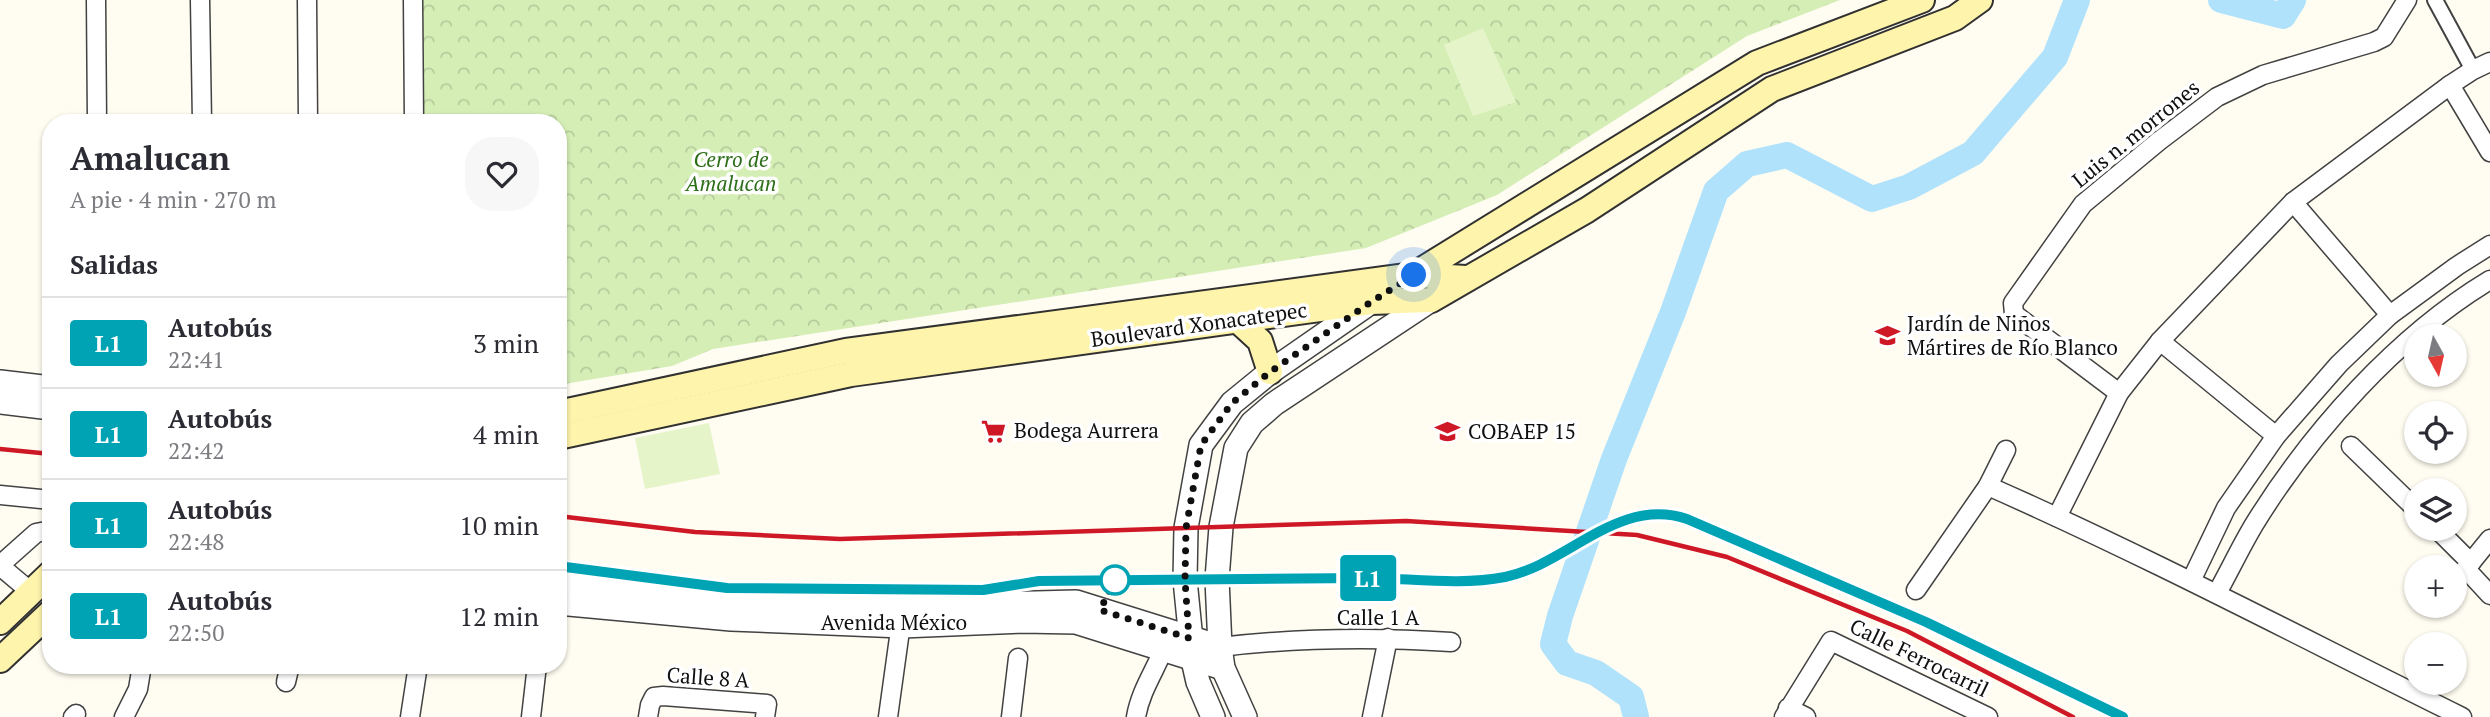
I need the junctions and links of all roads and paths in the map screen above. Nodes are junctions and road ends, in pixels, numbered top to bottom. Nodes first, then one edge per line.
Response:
1 (96, 0) edge
2 (200, 0) edge
3 (307, 0) edge
4 (413, 0) edge
5 (1922, 0) edge
6 (1980, 0) edge
7 (2407, 0) edge
8 (2435, 0) edge
9 (2490, 62) edge
10 (2473, 70) junction
11 (2450, 85) junction
12 (97, 114) edge
13 (202, 114) edge
14 (308, 114) edge
15 (414, 114) edge
16 (2490, 152) edge
17 (2293, 202) junction
18 (2490, 245) edge
19 (1414, 275) junction
20 (1466, 278) junction
21 (2490, 280) edge
22 (1431, 300) junction
23 (1371, 302) junction
24 (2389, 315) junction
25 (1236, 319) junction
26 (2160, 341) junction
27 (1270, 372) junction
28 (0, 382) edge
29 (42, 387) edge
30 (2119, 393) junction
31 (0, 402) edge
32 (42, 407) edge
33 (567, 411) edge
34 (567, 435) edge
35 (2276, 436) junction
36 (2351, 446) dead end
37 (2006, 450) dead end
38 (1988, 486) junction
39 (0, 495) edge
40 (2404, 497) edge
41 (42, 499) edge
42 (2057, 517) junction
43 (42, 532) edge
44 (2490, 539) edge
45 (0, 566) edge
46 (2467, 567) edge
47 (2467, 574) edge
48 (567, 581) edge
49 (2191, 581) junction
50 (42, 582) edge
51 (1916, 590) dead end
52 (31, 592) junction
53 (2217, 593) junction
54 (2490, 596) edge
55 (567, 604) edge
56 (902, 616) junction
57 (42, 620) edge
58 (0, 622) edge
59 (1388, 638) junction
60 (1451, 642) dead end
61 (1179, 645) junction
62 (1017, 658) dead end
63 (1222, 658) junction
64 (0, 660) edge
65 (140, 674) edge
66 (417, 674) edge
67 (536, 674) edge
68 (1786, 712) edge
69 (124, 717) edge
70 (410, 717) edge
71 (531, 717) edge
72 (648, 717) edge
73 (765, 717) edge
74 (888, 717) edge
75 (1011, 717) edge
76 (1136, 717) edge
77 (1213, 717) edge
78 (1245, 717) edge
79 (1372, 717) edge
80 (1806, 717) edge
81 (1988, 717) edge
82 (2462, 717) edge

1 - 12 street
2 - 13 street
3 - 14 street
4 - 15 street
5 - 19 main road, Boulevard Xonacatepec
6 - 20 main road
7 - 30 street, Luis n. morrones
8 - 10 street
9 - 10 street
10 - 11 street
11 - 16 street
11 - 17 street
17 - 24 street
17 - 26 street
18 - 24 street
19 - 20 main road
19 - 23 main road
19 - 33 main road, Boulevard Xonacatepec
20 - 22 main road
21 - 53 street
22 - 23 main road, Boulevard Xonacatepec
22 - 63 street
23 - 25 main road, Boulevard Xonacatepec
23 - 27 street
24 - 35 street
25 - 27 main road
25 - 34 main road, Boulevard Xonacatepec
26 - 30 street
26 - 35 street
27 - 61 street
28 - 29 street
30 - 42 street
31 - 32 street
35 - 49 street
36 - 40 street
37 - 38 street
38 - 42 street
38 - 51 street
39 - 41 street
42 - 49 street
43 - 45 street
44 - 46 street
45 - 52 street
47 - 54 street
48 - 56 street, Avenida México
49 - 53 street
50 - 52 main road
52 - 58 main road
53 - 82 street
55 - 56 street, Avenida México
56 - 61 street, Avenida México
56 - 74 street
57 - 64 main road
59 - 60 street, Calle 1 A
59 - 63 street, Calle 1 A
59 - 79 street
61 - 63 street, Avenida México
61 - 76 street
61 - 77 street
62 - 75 street
63 - 78 street
65 - 69 street
66 - 70 street
67 - 71 street
68 - 80 street
68 - 81 street, Calle Ferrocarril
72 - 73 street, Calle 8 A

